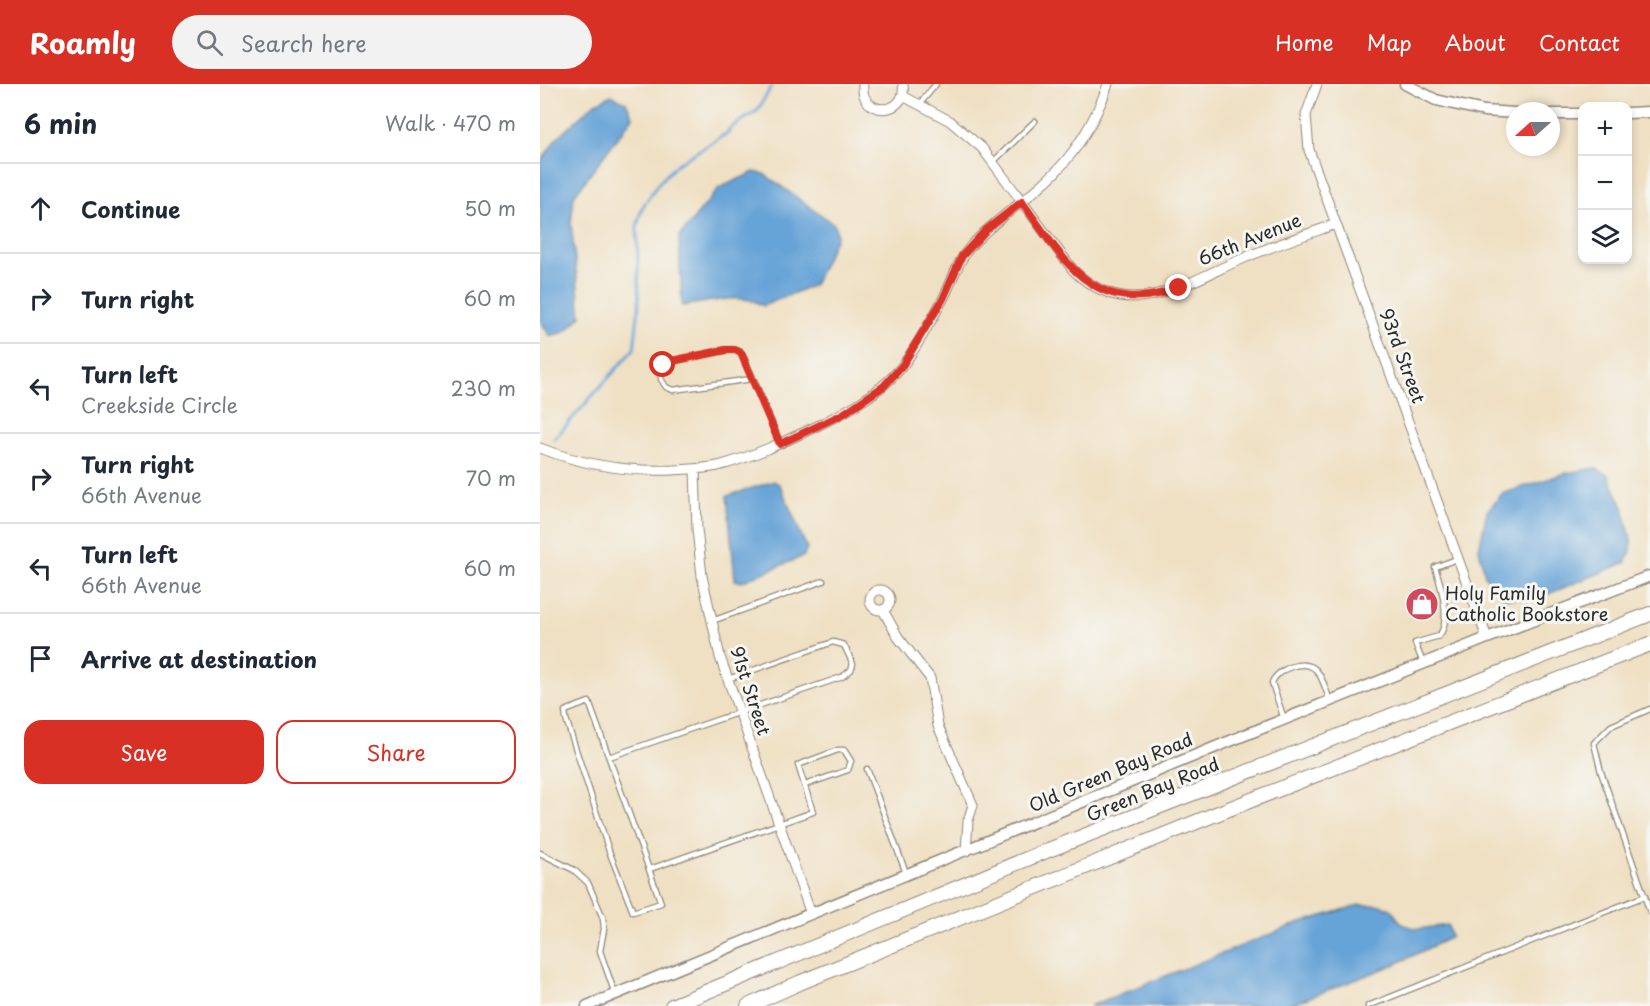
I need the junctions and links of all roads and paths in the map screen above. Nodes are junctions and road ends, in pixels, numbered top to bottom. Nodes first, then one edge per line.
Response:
1 (863, 84) edge
2 (903, 84) edge
3 (936, 84) edge
4 (1108, 84) edge
5 (1317, 84) edge
6 (1405, 84) edge
7 (903, 96) junction
8 (919, 105) junction
9 (1506, 112) edge
10 (1650, 112) edge
11 (1632, 113) edge
12 (1560, 114) edge
13 (1578, 114) edge
14 (1035, 122) dead end
15 (992, 163) junction
16 (1022, 202) junction
17 (1336, 224) junction
18 (752, 379) junction
19 (780, 444) junction
20 (540, 448) edge
21 (695, 469) junction
22 (1458, 559) junction
23 (1650, 576) edge
24 (823, 581) dead end
25 (883, 609) dead end
26 (1650, 615) edge
27 (712, 621) junction
28 (1487, 638) junction
29 (1650, 644) edge
30 (1423, 663) junction
31 (728, 679) junction
32 (1330, 701) junction
33 (1650, 709) edge
34 (739, 712) junction
35 (1284, 719) junction
36 (609, 757) junction
37 (867, 769) dead end
38 (805, 785) junction
39 (779, 824) junction
40 (966, 851) junction
41 (540, 853) edge
42 (650, 869) junction
43 (906, 875) junction
44 (1645, 896) junction
45 (1650, 912) edge
46 (812, 914) junction
47 (615, 994) junction
48 (705, 1000) edge
49 (762, 1003) edge
50 (586, 1006) edge
51 (672, 1006) edge
52 (748, 1006) edge
53 (1368, 1006) edge

1 - 7 street
2 - 7 street
3 - 8 lane
4 - 16 street
5 - 17 street, 93rd Street
6 - 9 street
7 - 8 street, 66th Avenue
8 - 15 street, 66th Avenue
10 - 11 street
12 - 13 street
14 - 15 lane
15 - 16 street, 66th Avenue
16 - 17 street, 66th Avenue
16 - 19 street
17 - 22 street, 93rd Street
18 - 18 lane
18 - 19 lane
19 - 21 street
20 - 21 street
21 - 27 street, 91st Street
22 - 28 street, 93rd Street
22 - 30 lane
23 - 28 street, Old Green Bay Road
24 - 27 lane
25 - 40 street
26 - 48 main road, Green Bay Road
27 - 31 street, 91st Street
28 - 30 street, Old Green Bay Road
29 - 49 main road
30 - 32 street, Old Green Bay Road
31 - 34 street, 91st Street
31 - 34 lane
32 - 35 street, Old Green Bay Road
32 - 35 lane
33 - 44 lane
34 - 36 lane
34 - 39 street, 91st Street
35 - 40 street, Old Green Bay Road
36 - 42 lane
36 - 42 lane
37 - 43 lane
38 - 38 lane
38 - 39 lane
39 - 42 lane
39 - 46 street, 91st Street
40 - 43 street, Old Green Bay Road
41 - 47 lane
43 - 46 street, Old Green Bay Road
44 - 45 lane
44 - 53 lane
46 - 47 street, Old Green Bay Road
47 - 50 street, Old Green Bay Road
48 - 51 main road, Green Bay Road
49 - 52 main road

